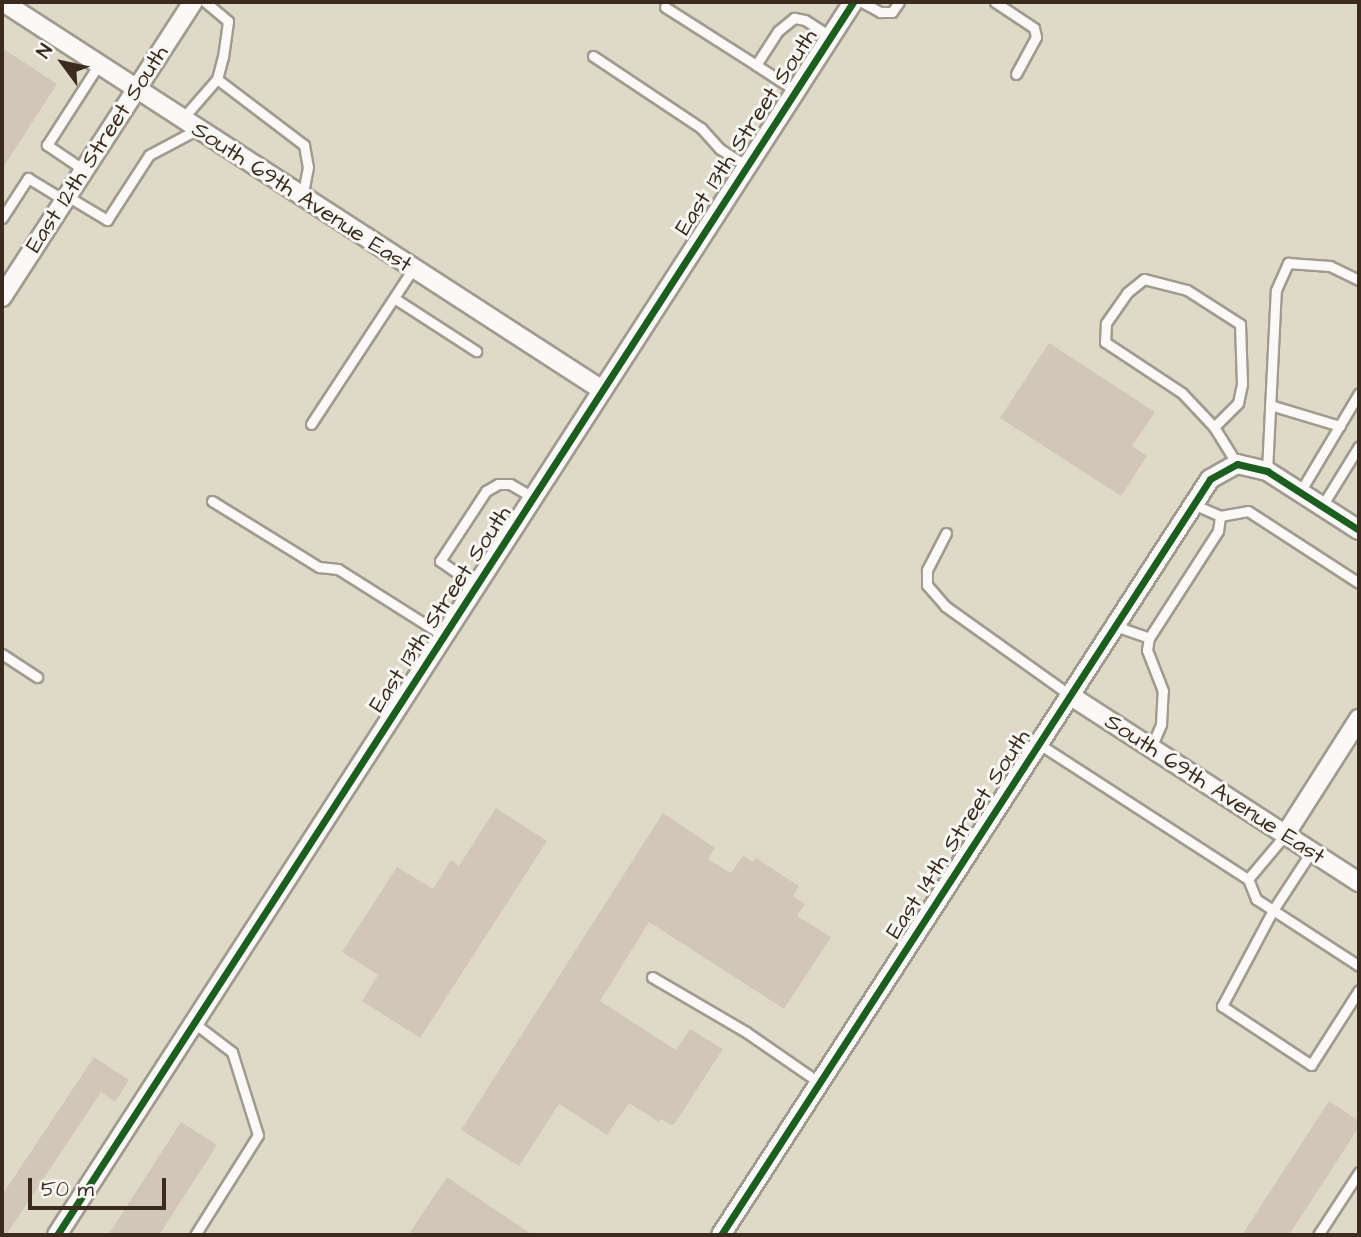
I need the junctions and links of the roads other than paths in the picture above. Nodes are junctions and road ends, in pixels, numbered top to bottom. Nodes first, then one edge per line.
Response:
1 (3, 2) edge
2 (193, 2) edge
3 (205, 2) edge
4 (853, 2) edge
5 (862, 2) edge
6 (899, 2) edge
7 (995, 2) edge
8 (665, 7) dead end
9 (831, 37) junction
10 (593, 57) dead end
11 (99, 64) junction
12 (756, 65) junction
13 (1016, 74) dead end
14 (217, 79) junction
15 (136, 88) junction
16 (796, 91) junction
17 (190, 124) junction
18 (747, 166) junction
19 (84, 170) junction
20 (302, 197) junction
21 (65, 198) junction
22 (2, 218) edge
23 (413, 268) junction
24 (1359, 280) edge
25 (2, 297) edge
26 (394, 298) junction
27 (476, 351) dead end
28 (602, 390) junction
29 (1359, 393) edge
30 (1270, 405) junction
31 (311, 424) dead end
32 (1340, 426) junction
33 (1214, 427) junction
34 (1359, 446) edge
35 (1237, 464) junction
36 (1267, 471) junction
37 (1300, 492) junction
38 (534, 498) junction
39 (212, 501) dead end
40 (1193, 503) junction
41 (1322, 506) junction
42 (1220, 516) junction
43 (1359, 530) edge
44 (946, 533) dead end
45 (1359, 583) edge
46 (478, 587) junction
47 (1115, 626) junction
48 (446, 637) junction
49 (1149, 638) junction
50 (2, 654) edge
51 (37, 677) dead end
52 (1071, 696) junction
53 (1359, 719) edge
54 (1040, 744) junction
55 (1151, 748) junction
56 (1285, 835) junction
57 (1311, 852) junction
58 (1248, 878) junction
59 (1359, 882) edge
60 (1273, 910) junction
61 (1359, 966) edge
62 (652, 976) dead end
63 (1359, 990) edge
64 (194, 1023) junction
65 (820, 1083) junction
66 (1359, 1172) edge
67 (57, 1235) edge
68 (195, 1235) edge
69 (721, 1235) edge
70 (1318, 1235) edge

1 - 11 street, South 69th Avenue East
2 - 15 street, East 12th Street South
3 - 14 lane
4 - 9 street, East 13th Street South
5 - 6 lane
7 - 13 lane
8 - 12 lane
9 - 12 lane
9 - 16 street, East 13th Street South
10 - 18 lane
11 - 15 street, South 69th Avenue East
11 - 19 lane
12 - 16 lane
14 - 17 lane
14 - 20 lane
15 - 17 street, South 69th Avenue East
15 - 19 street, East 12th Street South
16 - 18 street, East 13th Street South
17 - 20 street, South 69th Avenue East
17 - 21 lane
18 - 28 street, East 13th Street South
19 - 21 street, East 12th Street South
20 - 23 street, South 69th Avenue East
21 - 22 lane
21 - 25 street, East 12th Street South
23 - 26 lane
23 - 28 street, South 69th Avenue East
24 - 30 lane
26 - 27 lane
26 - 31 lane
28 - 38 street, East 13th Street South
29 - 32 lane
30 - 32 lane
30 - 36 lane
32 - 37 lane
33 - 33 lane
33 - 35 lane
34 - 41 lane
35 - 36 street
35 - 40 street, East 14th Street South
36 - 37 street
37 - 41 street
38 - 46 street, East 13th Street South
38 - 46 lane
39 - 48 lane
40 - 42 lane
40 - 47 street, East 14th Street South
41 - 43 street
42 - 45 lane
42 - 49 lane
44 - 52 lane
46 - 48 street, East 13th Street South
47 - 49 lane
47 - 52 street, East 14th Street South
48 - 64 street, East 13th Street South
49 - 55 lane
50 - 51 lane
52 - 54 street, East 14th Street South
52 - 55 street, South 69th Avenue East
53 - 56 street
54 - 58 lane
54 - 65 street, East 14th Street South
55 - 56 street, South 69th Avenue East
56 - 57 street, South 69th Avenue East
56 - 58 lane
57 - 59 street, South 69th Avenue East
57 - 60 lane
58 - 60 lane
60 - 61 lane
60 - 63 lane
62 - 65 lane
64 - 67 street, East 13th Street South
64 - 68 lane
65 - 69 street, East 14th Street South
66 - 70 lane

